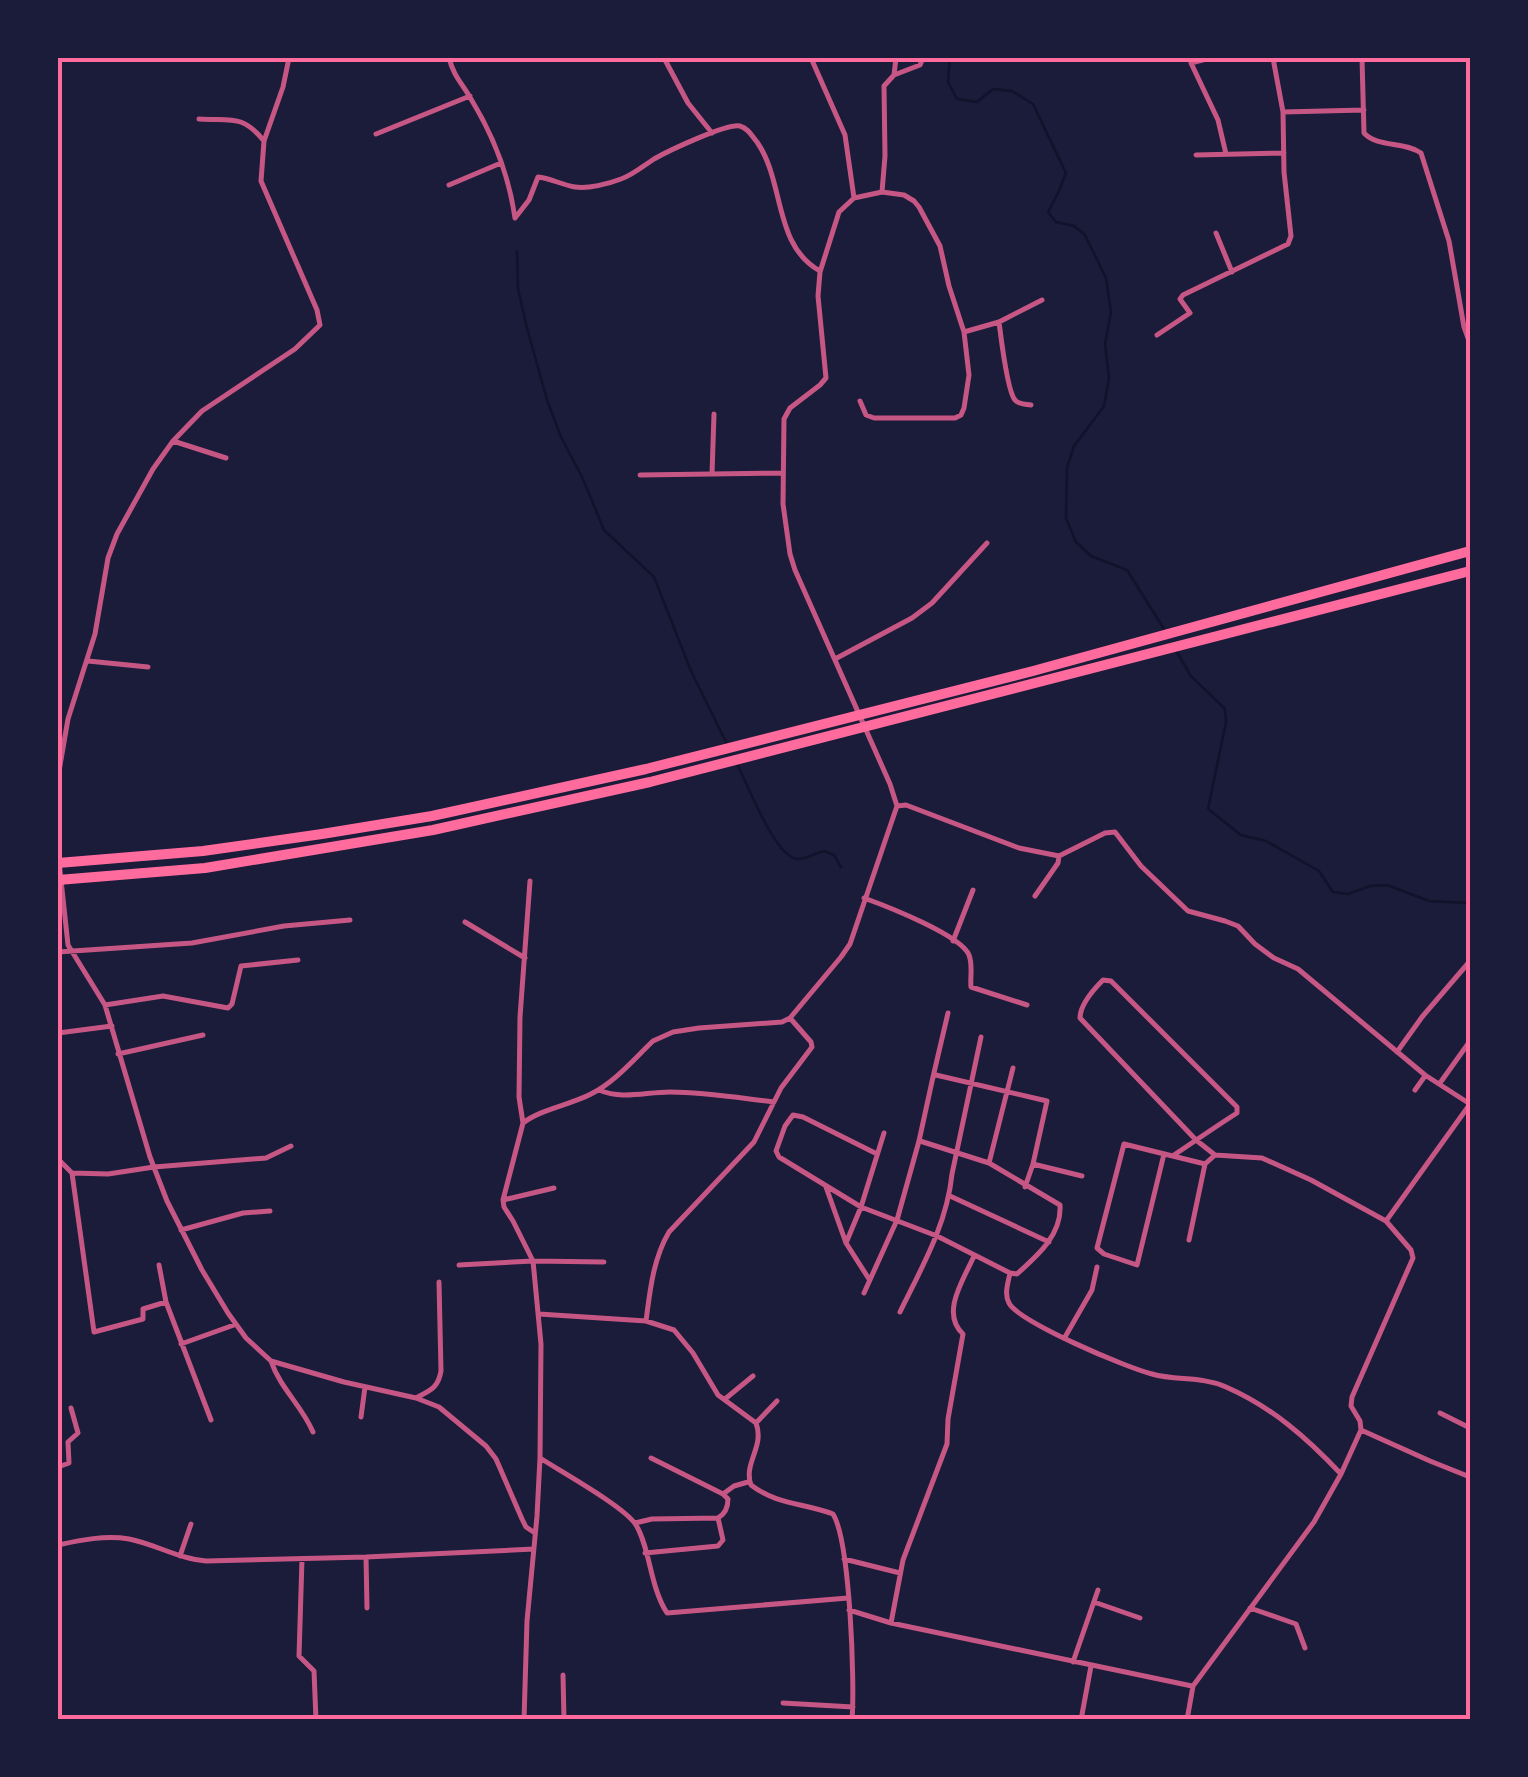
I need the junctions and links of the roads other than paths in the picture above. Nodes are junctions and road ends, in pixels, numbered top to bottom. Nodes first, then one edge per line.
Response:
1 (289, 58) edge
2 (449, 58) edge
3 (485, 58) edge
4 (496, 58) edge
5 (664, 58) edge
6 (811, 58) edge
7 (896, 58) edge
8 (922, 58) edge
9 (1210, 58) edge
10 (1273, 58) edge
11 (1362, 58) edge
12 (894, 75) junction
13 (470, 96) junction
14 (1364, 110) junction
15 (1284, 112) junction
16 (199, 119) dead end
17 (712, 133) junction
18 (376, 134) dead end
19 (264, 141) junction
20 (1284, 152) junction
21 (1226, 154) junction
22 (1196, 155) dead end
23 (502, 163) junction
24 (448, 185) dead end
25 (882, 192) junction
26 (854, 198) junction
27 (1216, 233) dead end
28 (820, 272) junction
29 (1232, 272) junction
30 (1042, 300) dead end
31 (999, 322) junction
32 (964, 332) junction
33 (1158, 336) dead end
34 (1470, 344) edge
35 (860, 401) dead end
36 (1031, 405) dead end
37 (714, 414) dead end
38 (173, 441) junction
39 (226, 458) dead end
40 (784, 473) junction
41 (712, 474) junction
42 (640, 475) dead end
43 (987, 544) dead end
44 (1470, 548) edge
45 (1470, 572) edge
46 (834, 659) junction
47 (88, 661) junction
48 (148, 667) dead end
49 (58, 776) edge
50 (897, 806) junction
51 (58, 852) edge
52 (1059, 856) junction
53 (58, 863) edge
54 (58, 880) edge
55 (530, 882) dead end
56 (973, 890) dead end
57 (1036, 896) dead end
58 (864, 898) junction
59 (350, 920) dead end
60 (465, 922) dead end
61 (953, 940) junction
62 (58, 952) edge
63 (72, 953) junction
64 (525, 958) junction
65 (298, 960) dead end
66 (1470, 960) edge
67 (105, 1005) junction
68 (1027, 1005) dead end
69 (948, 1013) dead end
70 (790, 1018) junction
71 (112, 1026) junction
72 (58, 1033) edge
73 (203, 1035) dead end
74 (982, 1037) dead end
75 (1470, 1040) edge
76 (1397, 1052) junction
77 (118, 1054) junction
78 (1013, 1068) dead end
79 (1426, 1074) junction
80 (933, 1077) junction
81 (971, 1084) junction
82 (1439, 1084) junction
83 (599, 1090) junction
84 (1415, 1090) dead end
85 (1008, 1092) junction
86 (774, 1102) junction
87 (523, 1122) junction
88 (884, 1133) dead end
89 (1196, 1140) junction
90 (919, 1141) junction
91 (291, 1146) dead end
92 (957, 1153) junction
93 (877, 1154) junction
94 (1164, 1154) junction
95 (1215, 1155) junction
96 (1173, 1156) junction
97 (58, 1159) edge
98 (989, 1164) junction
99 (1034, 1164) junction
100 (1205, 1164) junction
101 (154, 1167) junction
102 (72, 1173) junction
103 (1082, 1176) dead end
104 (826, 1187) junction
105 (1026, 1187) junction
106 (554, 1188) dead end
107 (950, 1196) junction
108 (503, 1200) junction
109 (861, 1207) junction
110 (270, 1212) dead end
111 (897, 1220) junction
112 (1386, 1221) junction
113 (182, 1230) junction
114 (937, 1236) junction
115 (1189, 1240) dead end
116 (1048, 1242) junction
117 (846, 1243) junction
118 (974, 1256) junction
119 (533, 1261) junction
120 (604, 1262) dead end
121 (159, 1265) dead end
122 (460, 1265) dead end
123 (1097, 1267) dead end
124 (1010, 1273) junction
125 (870, 1280) junction
126 (439, 1282) dead end
127 (864, 1292) dead end
128 (166, 1302) junction
129 (900, 1312) dead end
130 (539, 1314) junction
131 (646, 1322) junction
132 (236, 1324) junction
133 (1065, 1338) junction
134 (180, 1344) junction
135 (271, 1361) junction
136 (753, 1376) dead end
137 (365, 1387) junction
138 (416, 1398) junction
139 (725, 1399) junction
140 (777, 1402) dead end
141 (71, 1408) dead end
142 (1440, 1414) dead end
143 (361, 1416) dead end
144 (211, 1420) dead end
145 (756, 1422) junction
146 (1470, 1428) edge
147 (1361, 1430) junction
148 (313, 1432) dead end
149 (540, 1458) junction
150 (651, 1458) dead end
151 (58, 1467) edge
152 (1342, 1474) junction
153 (1470, 1477) edge
154 (748, 1482) junction
155 (722, 1494) junction
156 (718, 1518) junction
157 (635, 1523) junction
158 (191, 1524) dead end
159 (535, 1533) junction
160 (58, 1545) edge
161 (534, 1549) junction
162 (645, 1553) junction
163 (180, 1556) junction
164 (366, 1557) junction
165 (302, 1558) junction
166 (844, 1559) junction
167 (901, 1573) junction
168 (1098, 1590) dead end
169 (848, 1598) junction
170 (1094, 1602) junction
171 (368, 1608) dead end
172 (1250, 1608) junction
173 (849, 1610) junction
174 (1140, 1618) dead end
175 (891, 1623) junction
176 (1305, 1648) dead end
177 (1074, 1662) junction
178 (1091, 1666) junction
179 (564, 1675) dead end
180 (1194, 1686) junction
181 (783, 1703) dead end
182 (853, 1708) junction
183 (58, 1715) edge
184 (65, 1720) edge
185 (316, 1720) edge
186 (524, 1720) edge
187 (564, 1720) edge
188 (852, 1720) edge
189 (1081, 1720) edge
190 (1187, 1720) edge

1 - 19 street
2 - 13 street
3 - 4 street
5 - 17 street
6 - 26 street
7 - 12 street
8 - 12 street
9 - 21 street
10 - 15 street
11 - 14 street
12 - 25 street
13 - 18 street
13 - 23 street
14 - 15 street
14 - 34 street
15 - 20 street
16 - 19 street
17 - 23 street
17 - 28 street
19 - 38 street
20 - 21 street
20 - 29 street
21 - 22 street
23 - 24 street
25 - 26 street
25 - 32 street
26 - 28 street
27 - 29 street
28 - 40 street
29 - 33 street
30 - 31 street
31 - 32 street
31 - 36 street
32 - 35 street
37 - 41 street
38 - 39 street
38 - 47 street
40 - 41 street
40 - 46 street
41 - 42 street
43 - 46 street
44 - 53 highway
45 - 54 highway
46 - 50 street
47 - 48 street
47 - 49 street
50 - 52 street
50 - 58 street
51 - 63 street
52 - 57 street
52 - 76 street
55 - 64 street
56 - 61 street
58 - 61 street
58 - 70 street
59 - 63 street
60 - 64 street
61 - 68 street
62 - 63 street
63 - 67 street
64 - 87 street
65 - 67 street
66 - 76 street
67 - 71 street
69 - 80 street
70 - 83 street
70 - 86 street
71 - 72 street
71 - 77 street
73 - 77 street
74 - 81 street
75 - 82 street
76 - 79 street
77 - 101 street
78 - 85 street
79 - 82 street
79 - 84 street
80 - 81 street
80 - 90 street
81 - 85 street
81 - 92 street
82 - 112 street
83 - 86 street
83 - 87 street
85 - 98 street
85 - 99 street
86 - 131 street
87 - 108 street
88 - 93 street
89 - 89 street
89 - 95 street
89 - 96 street
90 - 92 street
90 - 111 street
91 - 101 street
92 - 98 street
92 - 107 street
93 - 104 street
93 - 109 street
94 - 94 street
94 - 96 street
95 - 100 street
95 - 112 street
96 - 100 street
97 - 102 street
98 - 105 street
99 - 103 street
99 - 105 street
100 - 115 street
101 - 102 street
101 - 113 street
102 - 128 street
104 - 109 street
104 - 117 street
105 - 116 street
106 - 108 street
107 - 114 street
107 - 116 street
108 - 119 street
109 - 111 street
109 - 117 street
110 - 113 street
111 - 114 street
111 - 125 street
112 - 147 street
113 - 132 street
114 - 118 street
114 - 129 street
116 - 124 street
117 - 125 street
118 - 124 street
118 - 167 street
119 - 120 street
119 - 122 street
119 - 130 street
121 - 128 street
123 - 133 street
124 - 133 street
125 - 127 street
126 - 138 street
128 - 134 street
130 - 131 street
130 - 149 street
131 - 139 street
132 - 134 street
132 - 135 street
133 - 152 street
134 - 144 street
135 - 137 street
135 - 148 street
136 - 139 street
137 - 138 street
137 - 143 street
138 - 159 street
139 - 145 street
140 - 145 street
141 - 151 street
142 - 146 street
145 - 154 street
147 - 152 street
147 - 153 street
149 - 157 street
149 - 159 street
150 - 155 street
152 - 172 street
154 - 155 street
154 - 166 street
155 - 156 street
156 - 157 street
156 - 162 street
157 - 162 street
158 - 163 street
159 - 161 street
160 - 163 street
161 - 164 street
161 - 186 street
162 - 169 street
163 - 165 street
164 - 165 street
164 - 171 street
165 - 185 street
166 - 167 street
166 - 169 street
167 - 175 street
168 - 170 street
169 - 173 street
170 - 174 street
170 - 177 street
172 - 176 street
172 - 180 street
173 - 175 street
173 - 182 street
175 - 177 street
177 - 178 street
178 - 180 street
178 - 189 street
179 - 187 street
180 - 190 street
181 - 182 street
182 - 188 street
183 - 184 street

